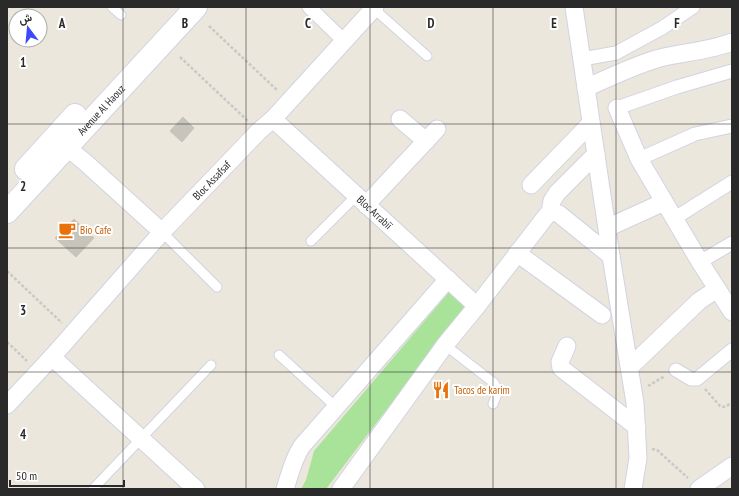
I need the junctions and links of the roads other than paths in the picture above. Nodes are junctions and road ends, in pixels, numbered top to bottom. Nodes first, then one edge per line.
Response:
1 (112, 7) edge
2 (176, 7) edge
3 (196, 7) edge
4 (309, 7) edge
5 (574, 7) edge
6 (692, 7) edge
7 (374, 8) edge
8 (121, 15) dead end
9 (344, 41) junction
10 (732, 42) edge
11 (427, 56) dead end
12 (582, 59) junction
13 (732, 70) edge
14 (586, 88) junction
15 (617, 108) joint
16 (273, 119) junction
17 (400, 119) dead end
18 (591, 123) junction
19 (732, 126) edge
20 (61, 142) junction
21 (596, 154) junction
22 (639, 159) junction
23 (732, 182) edge
24 (531, 185) dead end
25 (7, 190) edge
26 (361, 201) junction
27 (664, 202) junction
28 (7, 212) edge
29 (550, 213) junction
30 (675, 218) junction
31 (607, 228) junction
32 (162, 232) junction
33 (312, 241) dead end
34 (732, 243) edge
35 (517, 253) junction
36 (611, 256) junction
37 (700, 262) junction
38 (448, 279) junction
39 (217, 286) dead end
40 (727, 301) edge
41 (477, 306) junction
42 (602, 315) dead end
43 (445, 345) junction
44 (567, 346) dead end
45 (732, 350) edge
46 (279, 355) dead end
47 (52, 357) junction
48 (211, 365) dead end
49 (630, 367) junction
50 (676, 370) road end
51 (493, 404) dead end
52 (7, 405) edge
53 (336, 407) junction
54 (638, 427) junction
55 (141, 438) junction
56 (732, 466) edge
57 (93, 489) edge
58 (196, 489) edge
59 (285, 489) edge
60 (341, 489) edge
61 (633, 489) edge
62 (700, 489) edge

1 - 8 lane
2 - 20 main road, Avenue Al Haouz
3 - 20 main road, Avenue Al Haouz
4 - 9 street
5 - 12 street
6 - 12 street
7 - 9 street, Bloc Assafsaf
7 - 11 lane
9 - 16 street, Bloc Assafsaf
10 - 14 street
12 - 14 street
13 - 15 street
14 - 18 street
15 - 22 street
16 - 26 street, Bloc Arrabiï
16 - 32 street, Bloc Assafsaf
17 - 26 street
18 - 21 street
18 - 24 street
19 - 22 street
20 - 25 main road, Avenue Al Haouz
20 - 28 main road, Avenue Al Haouz
20 - 32 street
21 - 29 street
21 - 31 street
22 - 27 street
23 - 30 street
26 - 33 lane
26 - 38 street, Bloc Arrabiï
27 - 30 street
27 - 31 street
29 - 35 street
29 - 36 street
30 - 37 street
31 - 36 street
32 - 39 lane
32 - 47 street, Bloc Assafsaf
34 - 37 street
35 - 41 street
35 - 42 street
36 - 49 street
37 - 40 street
38 - 41 street, Bloc Arrabiï
38 - 53 street
40 - 49 street
41 - 43 street
43 - 51 lane
43 - 60 street
44 - 54 street
45 - 50 street
46 - 53 lane
47 - 52 street, Bloc Assafsaf
47 - 55 street
48 - 55 lane
49 - 54 street
53 - 59 street
54 - 61 street
55 - 57 lane
55 - 58 street
56 - 62 street

